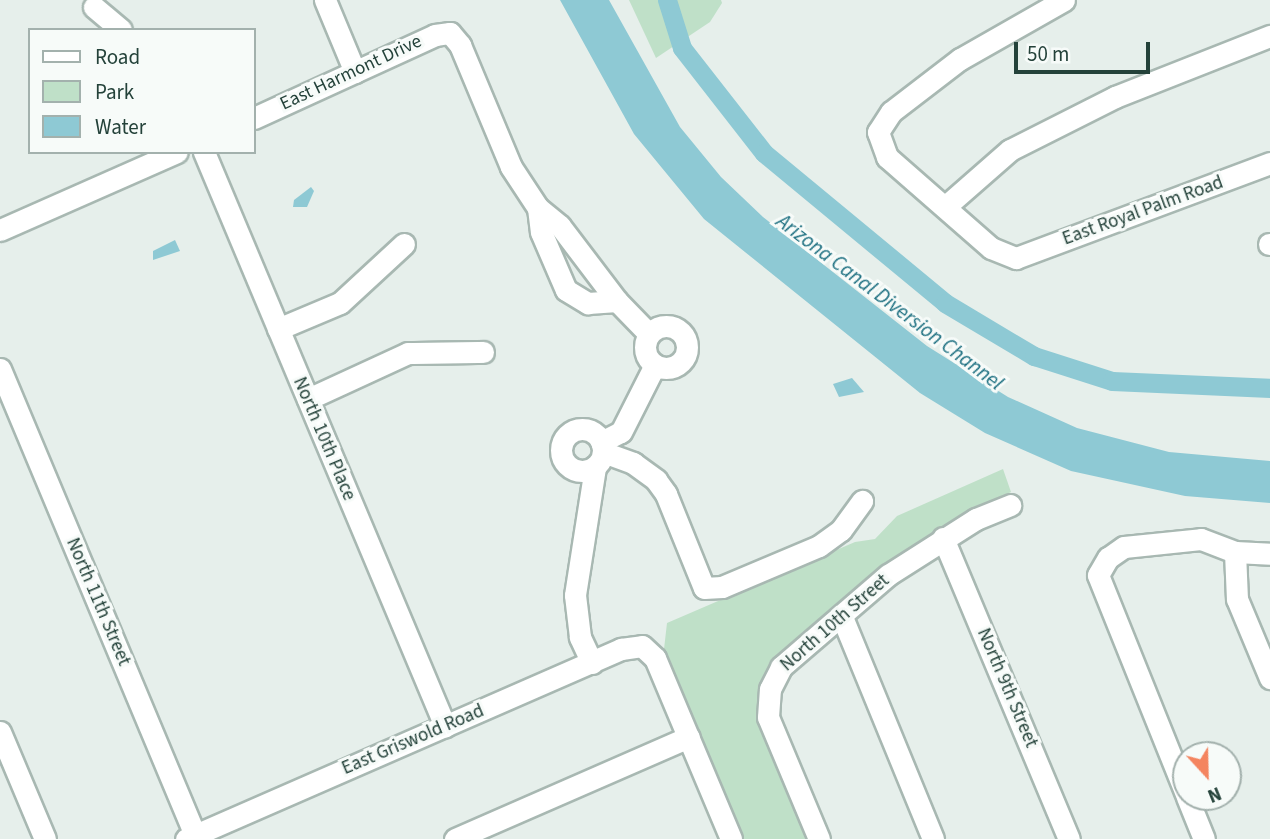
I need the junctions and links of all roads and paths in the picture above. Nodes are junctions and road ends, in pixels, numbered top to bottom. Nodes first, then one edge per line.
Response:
1 (325, 0) edge
2 (1064, 0) edge
3 (94, 7) dead end
4 (119, 28) edge
5 (1270, 36) edge
6 (355, 72) junction
7 (256, 117) edge
8 (171, 154) edge
9 (205, 154) edge
10 (1270, 163) edge
11 (946, 206) junction
12 (538, 208) junction
13 (0, 230) edge
14 (404, 244) dead end
15 (617, 301) junction
16 (278, 330) junction
17 (649, 334) junction
18 (482, 352) dead end
19 (655, 365) junction
20 (0, 369) edge
21 (307, 399) junction
22 (600, 454) junction
23 (862, 500) dead end
24 (1010, 505) dead end
25 (943, 538) junction
26 (1236, 552) junction
27 (1270, 554) edge
28 (842, 617) junction
29 (592, 663) junction
30 (1270, 678) edge
31 (445, 726) junction
32 (0, 732) edge
33 (689, 737) junction
34 (1172, 759) edge
35 (1193, 811) edge
36 (190, 837) edge
37 (725, 837) edge
38 (45, 839) edge
39 (455, 839) edge
40 (819, 839) edge
41 (933, 839) edge
42 (1069, 839) edge
43 (1204, 839) edge

1 - 6 street
2 - 11 street
3 - 4 street
5 - 11 street
6 - 7 street, East Harmont Drive
6 - 12 street, East Harmont Drive
8 - 13 street
9 - 16 street, North 10th Place
10 - 11 street, East Royal Palm Road
12 - 15 street
12 - 15 street
14 - 16 street
15 - 17 street
16 - 21 street, North 10th Place
17 - 19 street
17 - 19 street
18 - 21 street
19 - 22 street
20 - 36 street, North 11th Street
21 - 31 street, North 10th Place
22 - 23 street
22 - 29 street
24 - 25 street, North 10th Street
25 - 28 street, North 10th Street
25 - 42 street, North 9th Street
26 - 27 street
26 - 30 street
26 - 34 street
28 - 40 street, North 10th Street
28 - 41 street
29 - 31 street, East Griswold Road
29 - 33 street, East Griswold Road
31 - 36 street, East Griswold Road
32 - 38 street
33 - 37 street
33 - 39 street
35 - 43 street

